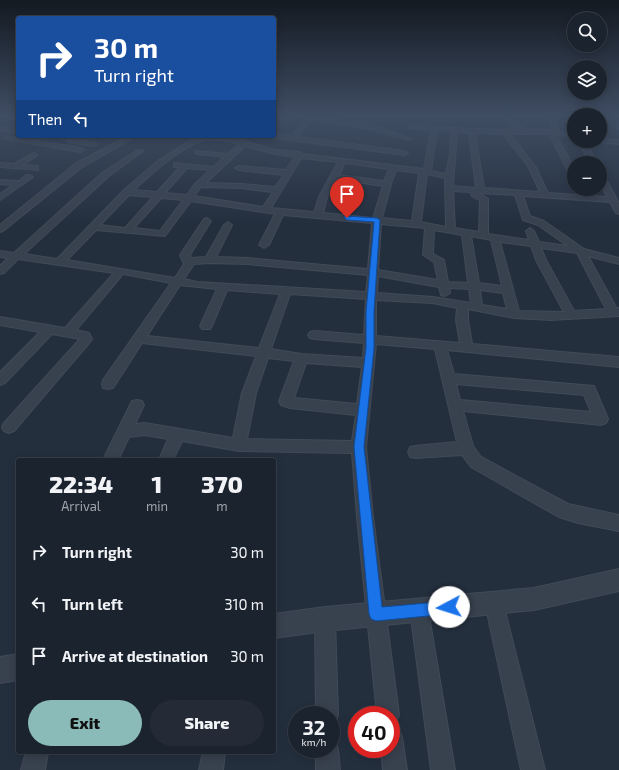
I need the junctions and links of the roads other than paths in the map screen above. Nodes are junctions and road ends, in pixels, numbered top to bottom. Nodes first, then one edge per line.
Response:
1 (47, 152) edge
2 (103, 152) edge
3 (139, 152) edge
4 (177, 152) edge
5 (198, 152) dead end
6 (234, 152) edge
7 (255, 152) edge
8 (373, 152) edge
9 (404, 152) edge
10 (429, 152) edge
11 (453, 152) edge
12 (476, 152) edge
13 (519, 152) edge
14 (300, 154) junction
15 (34, 156) dead end
16 (73, 156) dead end
17 (229, 156) junction
18 (343, 160) junction
19 (268, 161) junction
20 (400, 162) junction
21 (160, 164) junction
22 (0, 165) edge
23 (16, 166) junction
24 (185, 166) junction
25 (35, 168) dead end
26 (239, 168) dead end
27 (217, 169) junction
28 (425, 172) junction
29 (289, 174) junction
30 (335, 176) junction
31 (29, 177) dead end
32 (449, 177) junction
33 (0, 182) edge
34 (20, 184) junction
35 (387, 184) junction
36 (200, 185) junction
37 (451, 188) junction
38 (607, 189) edge
39 (277, 190) junction
40 (478, 191) junction
41 (127, 192) junction
42 (518, 193) junction
43 (159, 195) junction
44 (546, 195) junction
45 (0, 198) edge
46 (189, 198) junction
47 (613, 200) junction
48 (266, 209) junction
49 (619, 211) edge
50 (280, 212) junction
51 (318, 215) junction
52 (377, 220) junction
53 (207, 221) dead end
54 (416, 224) junction
55 (228, 225) dead end
56 (430, 226) junction
57 (94, 227) junction
58 (0, 229) edge
59 (128, 230) junction
60 (451, 230) junction
61 (530, 231) dead end
62 (466, 232) junction
63 (483, 236) junction
64 (495, 238) junction
65 (535, 244) junction
66 (264, 245) dead end
67 (581, 251) junction
68 (0, 254) edge
69 (17, 256) junction
70 (210, 260) junction
71 (189, 261) junction
72 (619, 261) edge
73 (60, 262) junction
74 (0, 271) edge
75 (121, 271) junction
76 (373, 272) junction
77 (177, 282) junction
78 (444, 285) junction
79 (474, 286) junction
80 (223, 287) junction
81 (508, 290) junction
82 (286, 291) junction
83 (371, 296) junction
84 (446, 302) junction
85 (462, 305) junction
86 (477, 308) junction
87 (616, 312) edge
88 (514, 314) junction
89 (571, 315) junction
90 (5, 322) edge
91 (206, 326) dead end
92 (50, 330) junction
93 (0, 332) edge
94 (68, 332) junction
95 (314, 336) dead end
96 (139, 338) junction
97 (370, 341) junction
98 (440, 346) junction
99 (468, 347) junction
100 (264, 352) junction
101 (301, 358) junction
102 (619, 362) edge
103 (368, 363) junction
104 (448, 379) junction
105 (0, 380) edge
106 (108, 384) dead end
107 (137, 405) dead end
108 (455, 405) junction
109 (362, 410) junction
110 (9, 427) dead end
111 (125, 431) junction
112 (178, 436) junction
113 (238, 445) junction
114 (359, 447) junction
115 (466, 448) junction
116 (415, 452) dead end
117 (111, 458) edge
118 (167, 458) edge
119 (619, 523) edge
120 (619, 580) edge
121 (494, 603) junction
122 (419, 610) junction
123 (376, 614) junction
124 (325, 619) junction
125 (276, 626) edge
126 (327, 706) edge
127 (387, 706) edge
128 (37, 754) edge
129 (214, 754) edge
130 (327, 758) edge
131 (394, 758) edge
132 (33, 770) edge
133 (211, 770) edge
134 (328, 770) edge
135 (395, 770) edge
136 (443, 770) edge
137 (533, 770) edge

1 - 16 street
2 - 58 street
3 - 69 street
4 - 21 street
5 - 17 street
6 - 17 street
7 - 19 street
8 - 20 street
9 - 20 street
10 - 28 street
11 - 32 street
12 - 40 street
13 - 44 street
14 - 18 street
14 - 19 street
14 - 29 street
15 - 23 street
17 - 27 street
18 - 20 street
18 - 30 street
19 - 26 street
19 - 29 street
20 - 28 street
20 - 35 street
21 - 24 street
21 - 41 street
22 - 23 street
23 - 25 street
24 - 27 street
24 - 43 street
27 - 36 street
28 - 32 street
28 - 54 street
29 - 39 street
30 - 35 street
30 - 51 street
31 - 34 street
32 - 37 street
33 - 34 street
34 - 45 street
35 - 52 street
36 - 39 street
36 - 46 street
37 - 40 street
37 - 60 street
38 - 47 street
39 - 48 street
40 - 42 street
40 - 63 street
41 - 43 street
41 - 57 street
42 - 44 street
42 - 67 street
43 - 46 street
43 - 59 street
44 - 47 street
46 - 48 street
46 - 59 street
47 - 49 street
48 - 50 street
50 - 51 street
50 - 66 street
51 - 52 street
52 - 54 street
52 - 76 street
53 - 71 street
54 - 56 street
55 - 70 street
56 - 60 street
56 - 78 street
57 - 59 street
57 - 73 street
60 - 62 street
61 - 65 street
62 - 63 street
62 - 79 street
63 - 64 street
64 - 65 street
64 - 81 street
65 - 67 street
65 - 89 street
67 - 72 street
67 - 87 street
68 - 69 street
69 - 73 street
69 - 74 street
70 - 71 street
70 - 76 street
71 - 77 street
73 - 75 street
75 - 77 street
75 - 94 street
76 - 78 street
76 - 83 street
77 - 80 street
77 - 96 street
78 - 79 street
78 - 84 street
79 - 81 street
79 - 86 street
80 - 82 street
80 - 91 street
81 - 88 street
82 - 83 street
82 - 100 street
83 - 84 street
83 - 97 street
84 - 85 street
85 - 86 street
85 - 99 street
86 - 88 street
87 - 89 street
88 - 89 street
90 - 92 street
90 - 93 street
92 - 94 street
92 - 105 street
94 - 110 street
95 - 97 street
96 - 100 street
96 - 106 street
97 - 98 street
97 - 103 street
98 - 99 street
98 - 104 street
99 - 102 street
100 - 101 street
100 - 113 street
101 - 103 street
101 - 109 street
103 - 109 street
104 - 108 street
104 - 108 street
107 - 111 street
108 - 115 street
109 - 114 street
111 - 112 street
111 - 117 street
112 - 113 street
112 - 118 street
113 - 114 street
114 - 123 street
115 - 116 street
115 - 119 street
120 - 121 street
121 - 122 street
121 - 137 street
122 - 123 street
122 - 136 street
123 - 124 street
123 - 127 street
124 - 125 street
124 - 126 street
128 - 132 street
129 - 133 street
130 - 134 street
131 - 135 street

